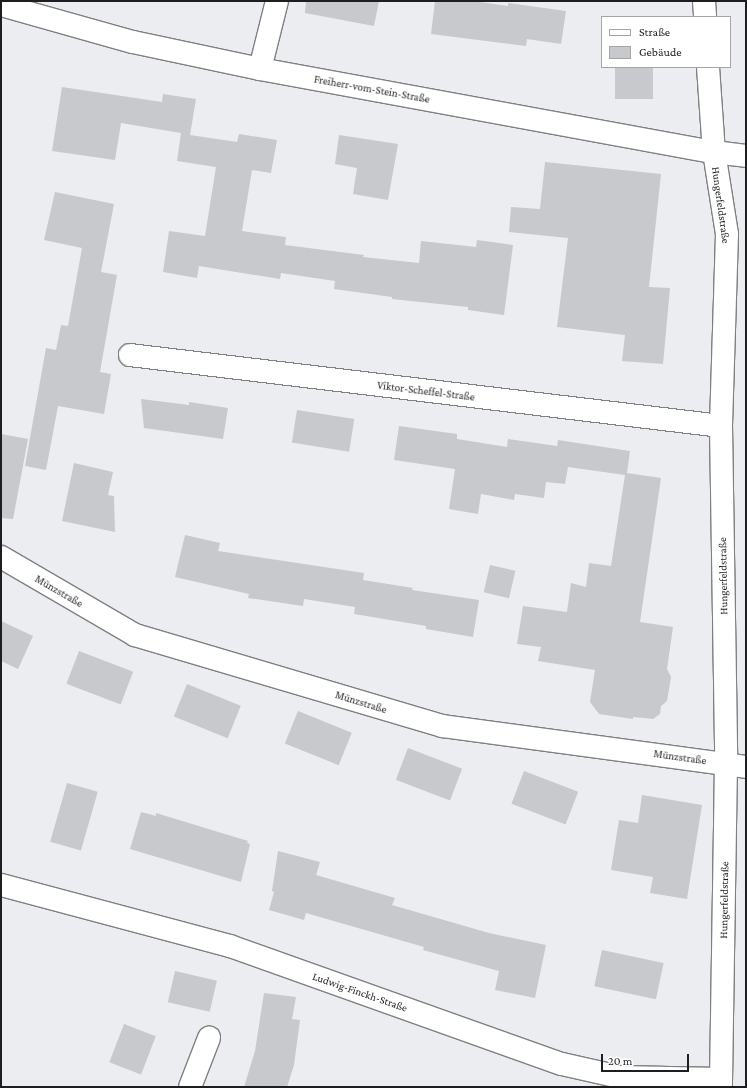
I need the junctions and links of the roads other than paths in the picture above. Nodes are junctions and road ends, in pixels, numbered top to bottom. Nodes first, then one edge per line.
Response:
1 (277, 1) edge
2 (704, 1) edge
3 (1, 5) edge
4 (705, 16) edge
5 (708, 68) edge
6 (260, 69) junction
7 (714, 152) junction
8 (746, 156) edge
9 (130, 355) dead end
10 (721, 426) junction
11 (1, 557) edge
12 (736, 765) edge
13 (1, 885) edge
14 (209, 1038) dead end
15 (721, 1083) edge
16 (190, 1087) edge

1 - 6 street
2 - 4 street
3 - 6 street, Freiherr-vom-Stein-Straße
5 - 7 street, Hungerfeldstraße
6 - 7 street, Freiherr-vom-Stein-Straße
7 - 8 street, Freiherr-vom-Stein-Straße
7 - 10 street, Hungerfeldstraße
9 - 10 street, Viktor-Scheffel-Straße
10 - 12 street, Hungerfeldstraße
11 - 12 street, Münzstraße
12 - 15 street, Hungerfeldstraße
13 - 15 street, Ludwig-Finckh-Straße
14 - 16 street

